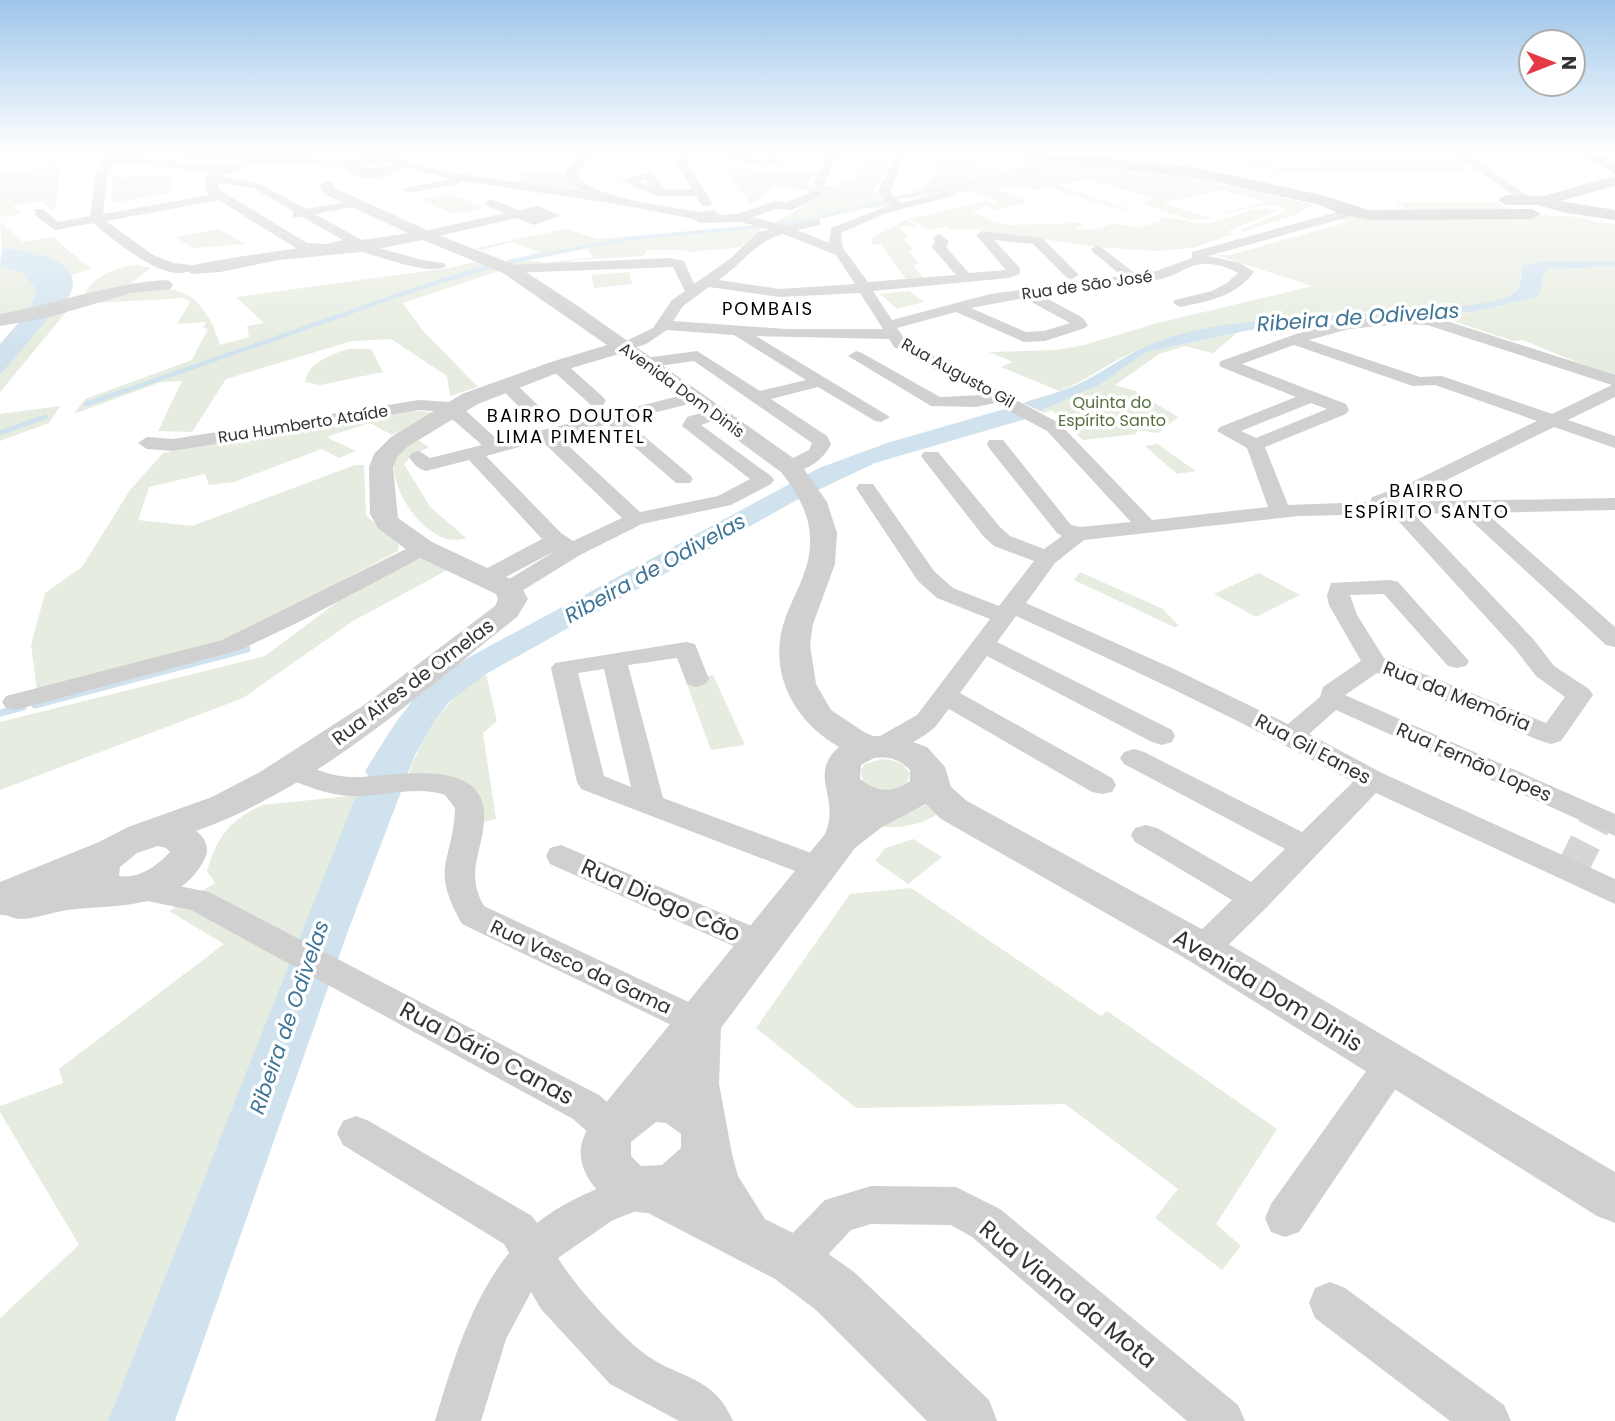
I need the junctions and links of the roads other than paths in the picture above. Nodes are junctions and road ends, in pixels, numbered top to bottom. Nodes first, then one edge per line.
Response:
1 (47, 219) edge
2 (94, 219) edge
3 (96, 219) edge
4 (257, 219) edge
5 (269, 219) edge
6 (314, 219) edge
7 (390, 219) edge
8 (499, 219) edge
9 (700, 219) edge
10 (745, 219) edge
11 (864, 219) edge
12 (1306, 219) edge
13 (260, 221) junction
14 (816, 222) dead end
15 (672, 226) dead end
16 (776, 227) junction
17 (425, 235) junction
18 (939, 237) dead end
19 (360, 247) junction
20 (836, 249) junction
21 (1098, 249) dead end
22 (305, 250) junction
23 (1183, 261) junction
24 (439, 266) dead end
25 (509, 269) junction
26 (156, 275) junction
27 (1072, 275) dead end
28 (966, 278) junction
29 (1135, 280) junction
30 (708, 282) junction
31 (865, 288) junction
32 (692, 290) junction
33 (1028, 294) junction
34 (1180, 303) dead end
35 (955, 306) junction
36 (0, 320) edge
37 (663, 325) junction
38 (892, 329) junction
39 (733, 330) junction
40 (1319, 331) junction
41 (1295, 340) junction
42 (622, 347) junction
43 (856, 356) dead end
44 (645, 363) junction
45 (558, 366) junction
46 (1242, 370) junction
47 (1436, 380) junction
48 (821, 381) junction
49 (1615, 382) edge
50 (507, 385) junction
51 (1615, 390) edge
52 (996, 397) junction
53 (1311, 397) junction
54 (691, 398) junction
55 (763, 400) junction
56 (597, 401) dead end
57 (1290, 405) junction
58 (455, 408) junction
59 (715, 414) junction
60 (881, 417) dead end
61 (611, 418) junction
62 (1552, 421) junction
63 (543, 426) junction
64 (1615, 442) edge
65 (147, 443) dead end
66 (996, 444) dead end
67 (1255, 445) junction
68 (495, 448) junction
69 (473, 453) junction
70 (931, 456) dead end
71 (419, 457) dead end
72 (683, 479) dead end
73 (799, 479) junction
74 (866, 488) dead end
75 (1615, 504) edge
76 (1468, 507) junction
77 (1397, 508) junction
78 (1357, 509) junction
79 (1280, 512) junction
80 (636, 519) junction
81 (1146, 526) junction
82 (1078, 534) junction
83 (564, 545) junction
84 (422, 548) junction
85 (1047, 558) junction
86 (498, 583) junction
87 (1007, 610) junction
88 (1615, 640) edge
89 (982, 645) junction
90 (614, 660) junction
91 (1457, 661) dead end
92 (1375, 663) junction
93 (696, 679) dead end
94 (944, 695) junction
95 (1333, 699) junction
96 (15, 702) dead end
97 (926, 721) junction
98 (825, 726) junction
99 (1161, 736) dead end
100 (1291, 736) junction
101 (877, 746) junction
102 (1134, 758) dead end
103 (289, 770) junction
104 (843, 777) junction
105 (1372, 780) junction
106 (921, 781) junction
107 (1102, 785) dead end
108 (234, 801) junction
109 (650, 804) junction
110 (1615, 826) edge
111 (1146, 835) dead end
112 (1307, 847) junction
113 (830, 854) junction
114 (561, 856) dead end
115 (153, 870) junction
116 (1615, 892) edge
117 (1256, 899) junction
118 (0, 900) edge
119 (0, 909) edge
120 (761, 944) junction
121 (1203, 949) junction
122 (700, 1023) junction
123 (1392, 1064) junction
124 (620, 1120) junction
125 (703, 1128) junction
126 (356, 1133) dead end
127 (648, 1190) junction
128 (1615, 1199) edge
129 (1285, 1218) dead end
130 (746, 1235) junction
131 (533, 1255) junction
132 (794, 1261) junction
133 (1329, 1303) dead end
134 (458, 1421) edge
135 (710, 1421) edge
136 (968, 1421) edge
137 (1222, 1421) edge
138 (1488, 1421) edge

1 - 2 street
3 - 26 street
4 - 13 street
5 - 13 street
6 - 22 street
7 - 17 street, Avenida Dom Dinis
8 - 17 street
9 - 15 street
10 - 16 street
11 - 20 street
12 - 23 street
13 - 22 street
14 - 16 street
16 - 20 street
16 - 30 street
17 - 19 street
17 - 25 street, Avenida Dom Dinis
18 - 28 street
19 - 22 street
19 - 24 street
20 - 31 street, Rua Augusto Gil
21 - 29 street
22 - 26 street
23 - 29 street, Rua de São José
23 - 34 street, Rua de São José
25 - 32 street
25 - 42 street, Avenida Dom Dinis
26 - 36 street
27 - 28 street
28 - 31 street
29 - 33 street, Rua de São José
30 - 31 street
30 - 32 street
31 - 38 street, Rua Augusto Gil
32 - 37 street
33 - 35 street, Rua de São José
33 - 35 street
35 - 38 street, Rua de São José
37 - 39 street
37 - 42 street
38 - 39 street
38 - 52 street, Rua Augusto Gil
39 - 48 street
40 - 41 street
40 - 47 street
40 - 49 street
41 - 46 street
41 - 47 street
42 - 44 street, Avenida Dom Dinis
42 - 45 street
43 - 52 street
44 - 54 street, Avenida Dom Dinis
44 - 55 street
45 - 50 street
45 - 56 street
46 - 53 street
46 - 57 street
47 - 62 street
48 - 55 street
48 - 60 street
50 - 58 street
50 - 63 street
51 - 62 street
52 - 81 street, Rua Augusto Gil
53 - 57 street
53 - 67 street
54 - 59 street, Avenida Dom Dinis
54 - 61 street
55 - 73 street
57 - 67 street
58 - 65 street, Rua Humberto Ataíde
58 - 68 street
58 - 84 street
59 - 73 street, Avenida Dom Dinis
59 - 80 street
61 - 63 street
61 - 72 street
62 - 64 street
62 - 78 street
63 - 68 street
63 - 80 street
66 - 82 street
67 - 79 street
68 - 69 street
69 - 71 street
69 - 83 street
70 - 85 street
73 - 98 street
74 - 87 street, Rua Gil Eanes
75 - 76 street
76 - 77 street
76 - 88 street
77 - 78 street
77 - 92 street, Rua da Memória
78 - 79 street
79 - 81 street
80 - 83 street
81 - 82 street
82 - 85 street
83 - 86 street
84 - 86 street
84 - 96 street
85 - 87 street
86 - 103 street, Rua Aires de Ornelas
87 - 89 street
87 - 100 street, Rua Gil Eanes
89 - 94 street
89 - 99 street
90 - 93 street
90 - 109 street
90 - 109 street
91 - 92 street
92 - 95 street, Rua da Memória
94 - 97 street
94 - 107 street
95 - 100 street, Rua da Memória
95 - 110 street, Rua Fernão Lopes
97 - 101 street
97 - 106 street
98 - 101 street
98 - 104 street
100 - 105 street, Rua Gil Eanes
101 - 104 street
101 - 106 street
102 - 112 street
103 - 108 street
103 - 122 street, Rua Vasco da Gama
104 - 106 street
104 - 113 street
105 - 112 street
105 - 116 street, Rua Gil Eanes
106 - 113 street
106 - 121 street, Avenida Dom Dinis
108 - 115 street
108 - 115 street
109 - 113 street
111 - 117 street
112 - 117 street
113 - 120 street
114 - 120 street, Rua Diogo Cão
115 - 118 street
115 - 119 street
115 - 124 street, Rua Dário Canas
117 - 121 street
120 - 122 street
121 - 123 street, Avenida Dom Dinis
122 - 124 street
122 - 125 street
123 - 128 street, Avenida Dom Dinis
123 - 129 street
124 - 125 street
124 - 127 street
125 - 127 street
125 - 130 street
126 - 131 street
127 - 130 street
127 - 131 street
130 - 132 street
131 - 134 street
131 - 135 street
132 - 136 street
132 - 137 street, Rua Viana da Mota
133 - 138 street

